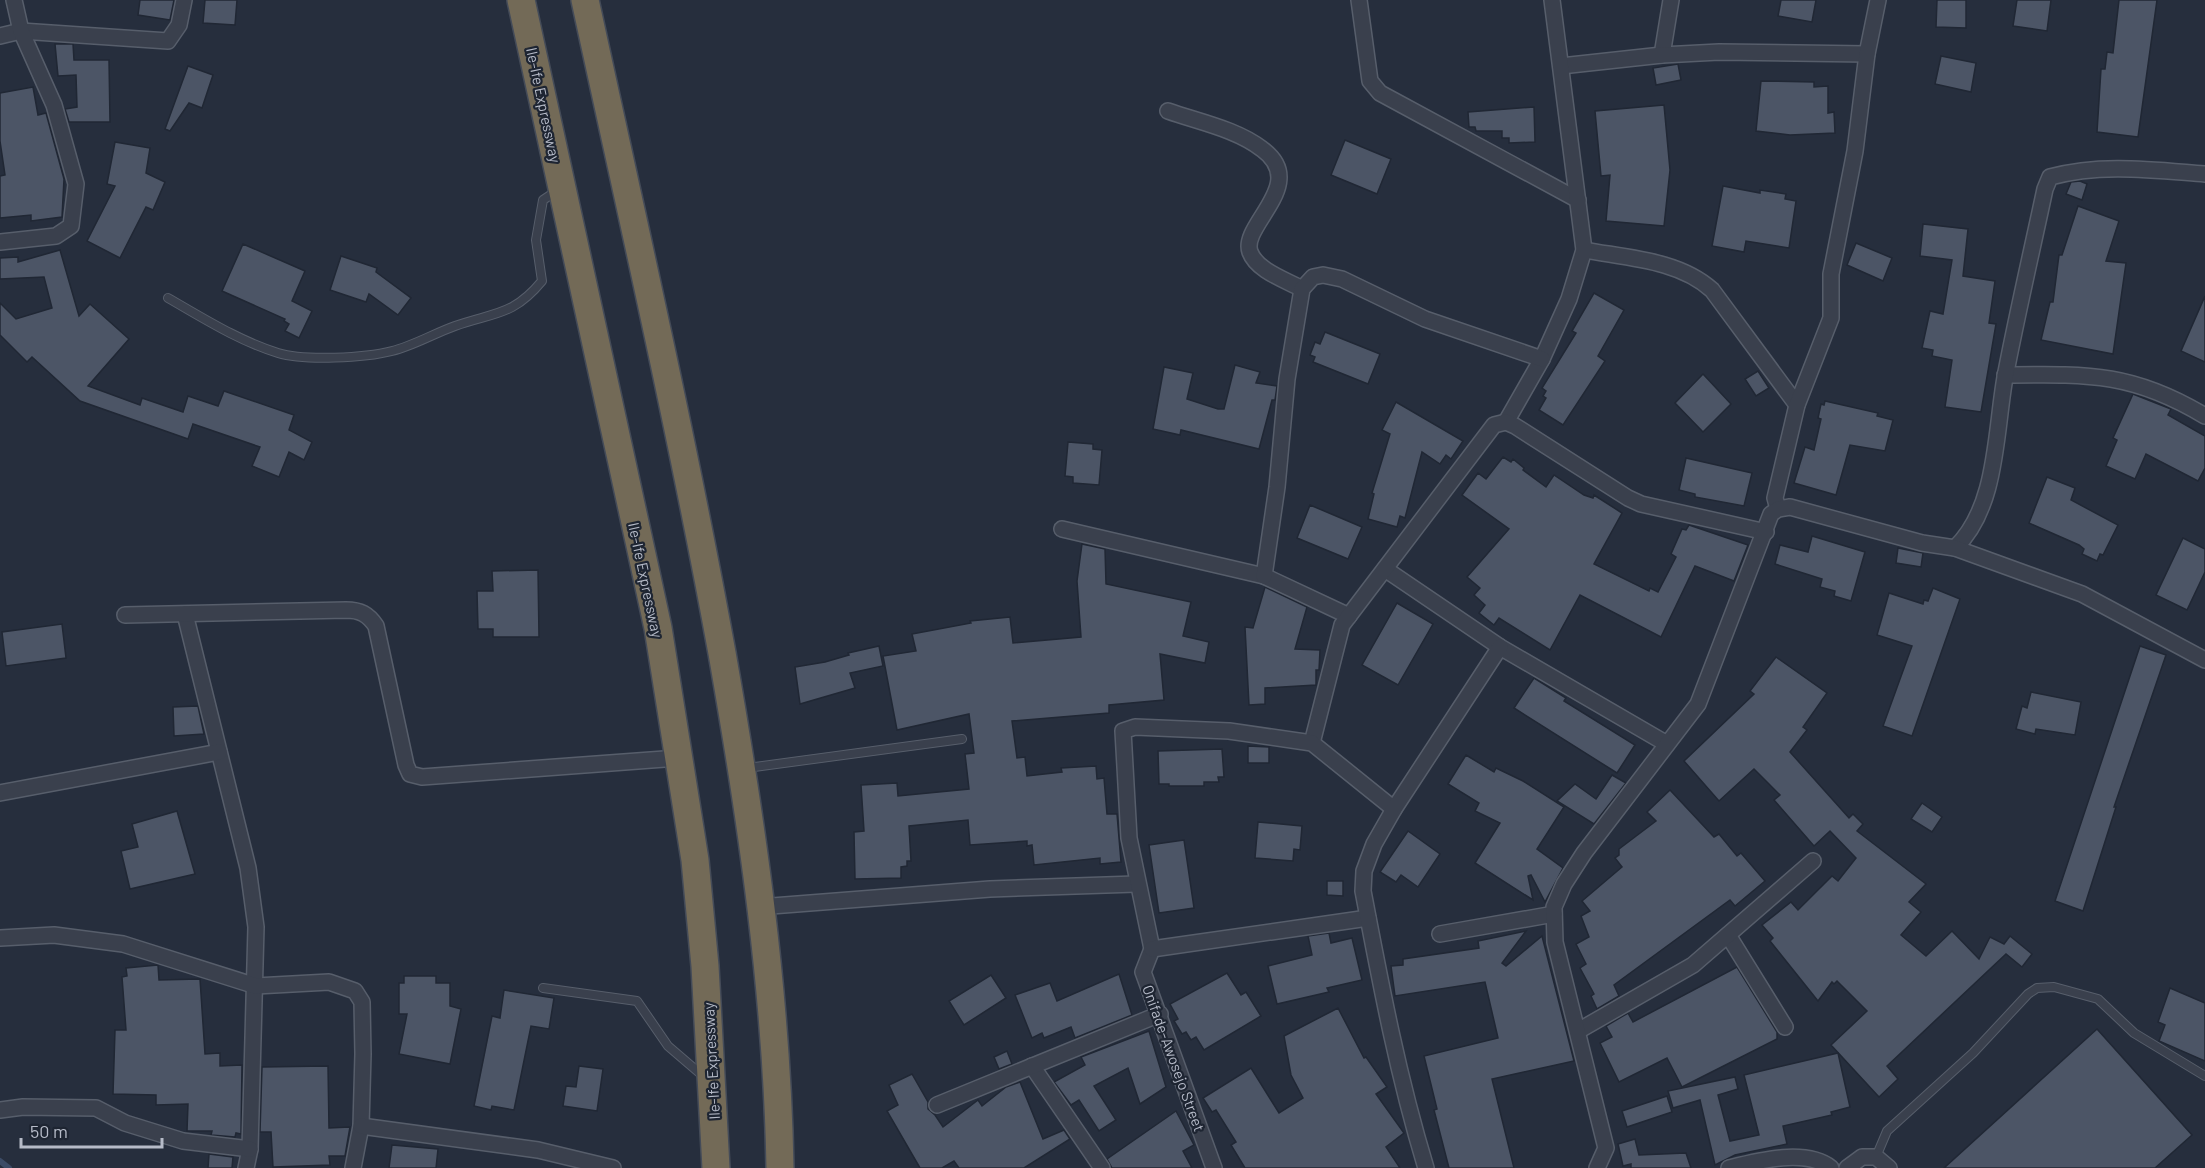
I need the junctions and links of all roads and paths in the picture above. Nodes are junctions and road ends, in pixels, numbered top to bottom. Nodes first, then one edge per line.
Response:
1 (14, 0) edge
2 (184, 0) edge
3 (521, 0) edge
4 (585, 0) edge
5 (1359, 0) edge
6 (1552, 0) edge
7 (1671, 0) edge
8 (1878, 0) edge
9 (21, 31) junction
10 (0, 36) edge
11 (1867, 54) junction
12 (1662, 55) junction
13 (1561, 66) junction
14 (1168, 111) dead end
15 (2205, 174) edge
16 (562, 188) junction
17 (1578, 200) junction
18 (0, 242) edge
19 (1584, 250) junction
20 (1302, 289) junction
21 (168, 298) dead end
22 (1542, 360) junction
23 (2005, 375) junction
24 (1797, 405) junction
25 (2205, 416) edge
26 (1506, 422) junction
27 (1778, 509) junction
28 (1062, 529) dead end
29 (1766, 531) junction
30 (1955, 548) junction
31 (1385, 569) junction
32 (1264, 576) junction
33 (185, 614) junction
34 (125, 615) dead end
35 (1349, 616) junction
36 (1500, 647) junction
37 (2205, 660) edge
38 (962, 740) dead end
39 (1312, 743) junction
40 (1667, 744) junction
41 (219, 752) junction
42 (678, 758) junction
43 (743, 768) junction
44 (0, 793) edge
45 (1394, 809) junction
46 (1813, 861) dead end
47 (1136, 884) junction
48 (760, 907) junction
49 (1554, 914) junction
50 (1368, 918) junction
51 (1440, 934) dead end
52 (1728, 935) junction
53 (0, 938) edge
54 (1152, 949) junction
55 (256, 986) junction
56 (543, 988) dead end
57 (1160, 1014) junction
58 (1785, 1027) dead end
59 (1578, 1031) junction
60 (1032, 1066) junction
61 (2205, 1076) edge
62 (713, 1085) junction
63 (937, 1105) dead end
64 (0, 1110) edge
65 (361, 1126) junction
66 (250, 1149) junction
67 (1876, 1157) junction
68 (246, 1168) edge
69 (353, 1168) edge
70 (613, 1168) edge
71 (716, 1168) edge
72 (780, 1168) edge
73 (1102, 1168) edge
74 (1214, 1168) edge
75 (1426, 1168) edge
76 (1597, 1168) edge
77 (1729, 1168) edge
78 (1831, 1168) edge
79 (1847, 1168) edge
80 (1889, 1168) edge

1 - 9 street
2 - 9 street
3 - 16 highway, Ile-Ife Expressway
4 - 43 highway
5 - 17 street
6 - 13 street
7 - 12 street
8 - 11 street
9 - 10 street
9 - 18 street
11 - 12 street
11 - 24 street
12 - 13 street
13 - 17 street
14 - 20 street
15 - 23 street
16 - 21 lane
16 - 42 highway, Ile-Ife Expressway
17 - 19 street
19 - 22 street
19 - 24 street
20 - 22 street
20 - 32 street
22 - 26 street
23 - 25 street
23 - 30 street
24 - 27 street
26 - 29 street
26 - 31 street
27 - 29 street
27 - 30 street
28 - 32 street
29 - 40 street
30 - 37 street
31 - 35 street
31 - 36 street
32 - 35 street
33 - 34 street
33 - 41 street
33 - 42 street
35 - 39 street
36 - 40 street
36 - 45 street
38 - 43 lane
39 - 45 street
39 - 47 street
40 - 49 street
41 - 44 street
41 - 55 street
42 - 62 highway, Ile-Ife Expressway
43 - 48 highway
45 - 50 street
46 - 52 street
47 - 48 street
47 - 54 street
48 - 72 highway
49 - 51 street
49 - 59 street
50 - 54 street
50 - 75 street
52 - 58 street
52 - 59 street
53 - 55 street
54 - 57 street, Onifade-Awosejo Street
55 - 65 street
55 - 66 street
56 - 62 lane
57 - 60 street
57 - 74 street, Onifade-Awosejo Street
59 - 76 street
60 - 63 street
60 - 73 street
61 - 67 lane
62 - 71 highway, Ile-Ife Expressway
64 - 66 street
65 - 69 street
65 - 70 street
66 - 68 street
67 - 79 street
67 - 80 street
77 - 78 street

